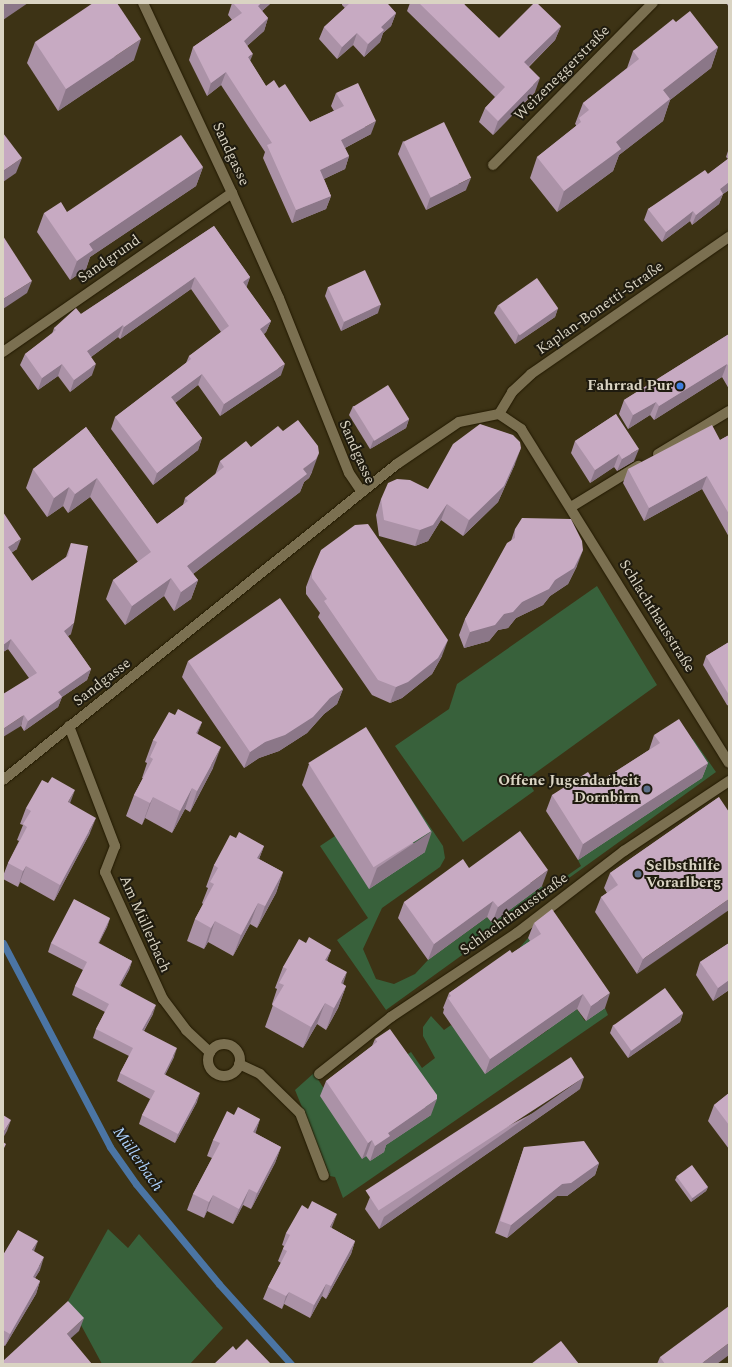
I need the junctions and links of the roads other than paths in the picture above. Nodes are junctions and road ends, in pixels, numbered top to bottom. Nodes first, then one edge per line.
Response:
1 (143, 3) edge
2 (653, 3) edge
3 (493, 164) dead end
4 (232, 193) junction
5 (729, 237) edge
6 (3, 352) edge
7 (729, 411) edge
8 (499, 414) junction
9 (362, 492) junction
10 (571, 507) junction
11 (69, 726) junction
12 (729, 763) edge
13 (3, 780) edge
14 (729, 781) edge
15 (210, 1052) junction
16 (239, 1064) junction
17 (319, 1074) dead end
18 (324, 1176) dead end

1 - 4 street, Sandgasse
2 - 3 street, Weizeneggerstraße
4 - 6 street, Sandgrund
4 - 9 street, Sandgasse
5 - 8 street, Kaplan-Bonetti-Straße
7 - 10 street
8 - 9 street
8 - 10 street, Schlachthausstraße
9 - 11 street, Sandgasse
10 - 12 street, Schlachthausstraße
11 - 13 street, Sandgasse
11 - 15 street, Am Müllerbach
14 - 17 street, Schlachthausstraße
15 - 16 street
15 - 16 street
16 - 18 street

